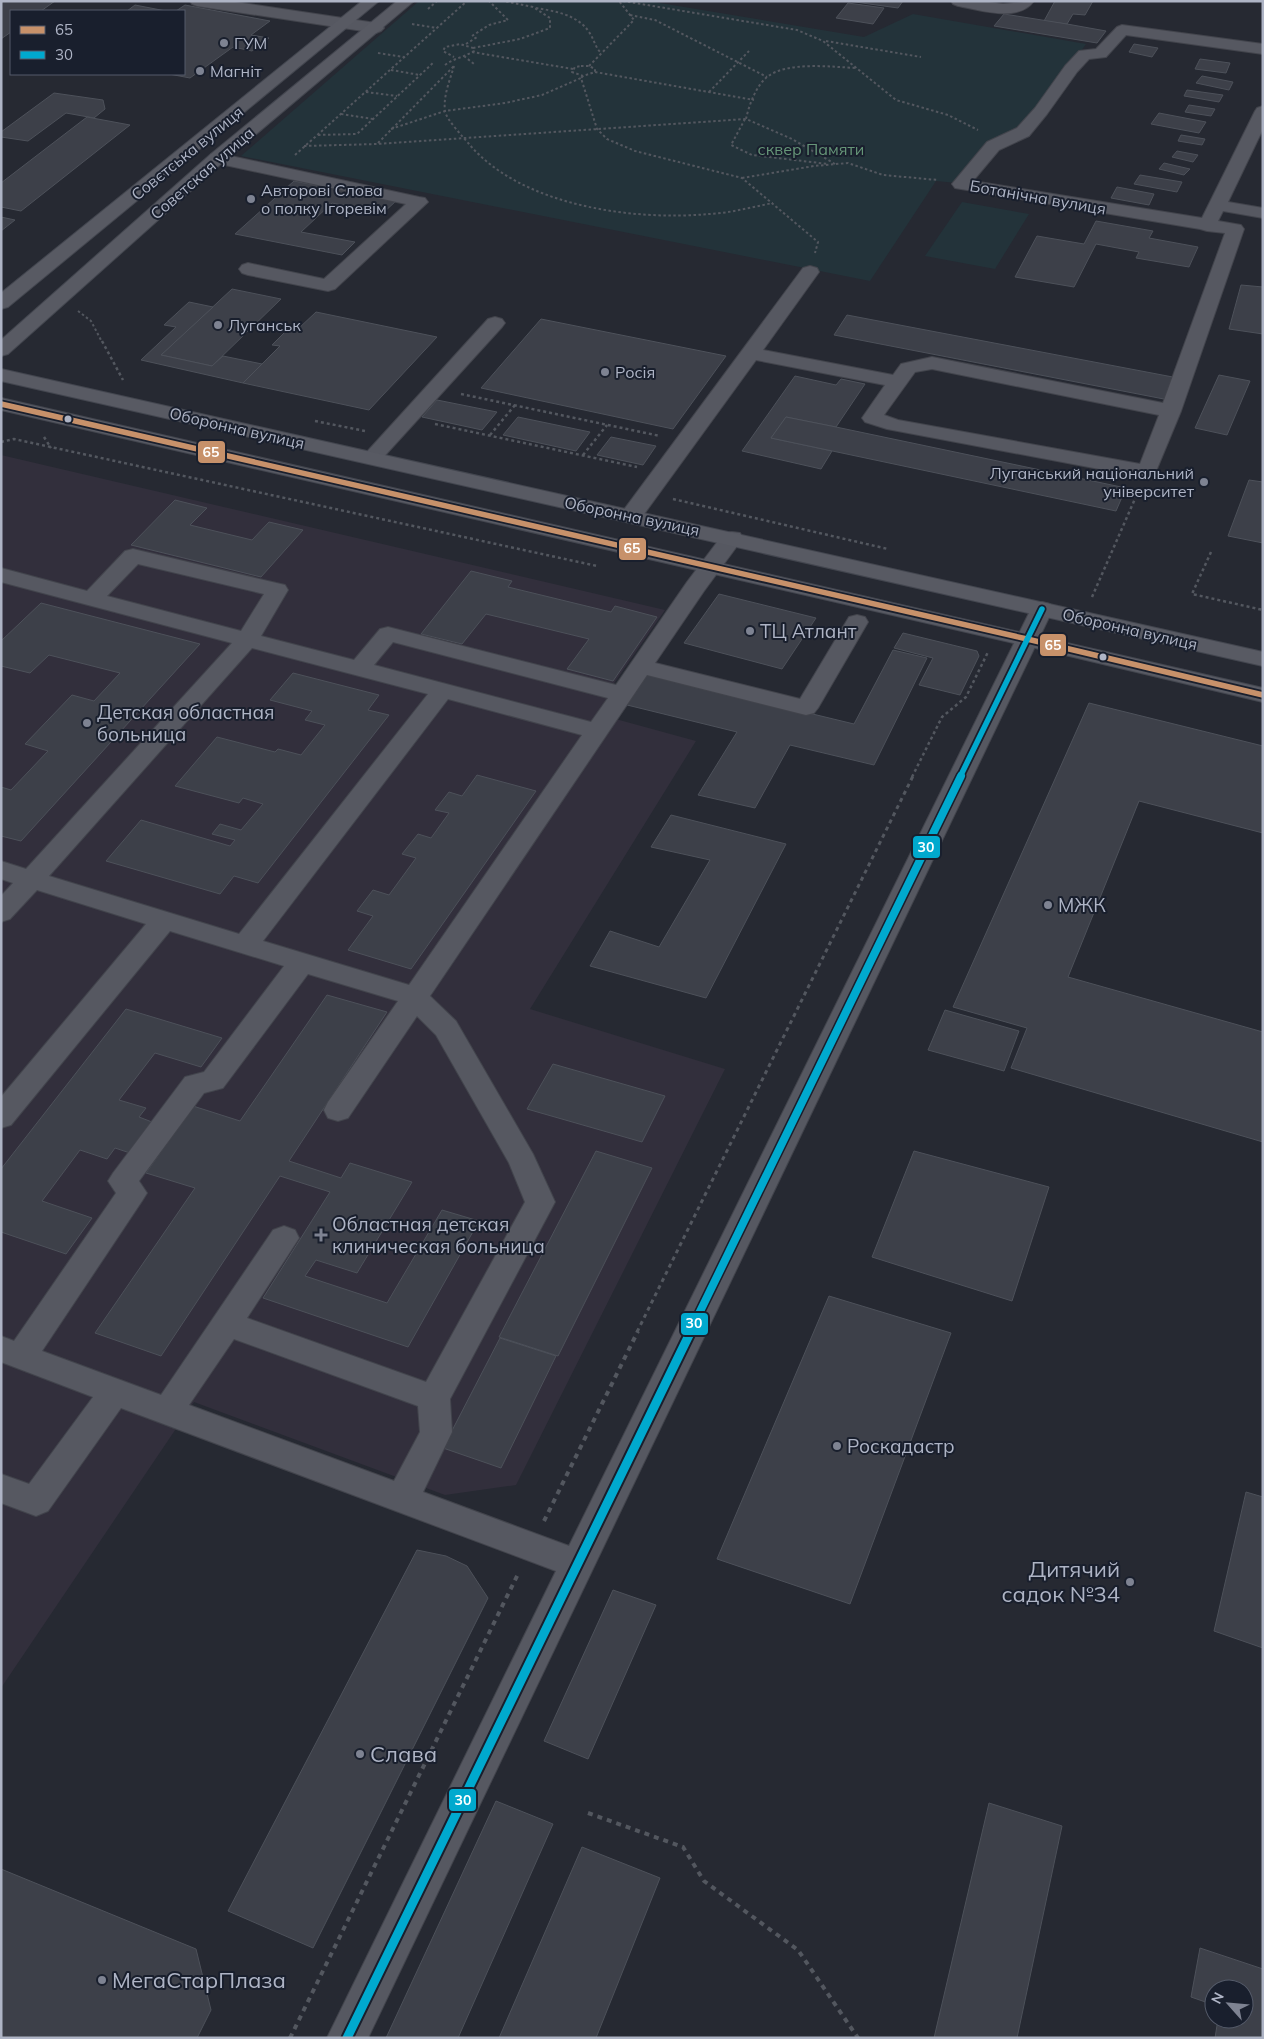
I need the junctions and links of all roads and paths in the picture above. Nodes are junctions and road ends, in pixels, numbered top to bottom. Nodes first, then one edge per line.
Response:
1 (197, 1) edge
2 (372, 1) edge
3 (407, 1) edge
4 (467, 1) edge
5 (489, 1) edge
6 (504, 1) edge
7 (619, 1) edge
8 (623, 1) edge
9 (958, 1) edge
10 (1026, 1) edge
11 (533, 7) junction
12 (630, 15) junction
13 (345, 24) junction
14 (411, 24) dead end
15 (376, 28) junction
16 (437, 28) junction
17 (472, 36) dead end
18 (477, 37) dead end
19 (823, 41) junction
20 (465, 44) junction
21 (473, 48) junction
22 (1263, 49) edge
23 (749, 51) dead end
24 (472, 52) junction
25 (377, 53) dead end
26 (601, 53) junction
27 (454, 56) junction
28 (464, 56) junction
29 (921, 57) dead end
30 (404, 58) junction
31 (434, 62) dead end
32 (738, 63) junction
33 (474, 64) dead end
34 (445, 65) dead end
35 (589, 66) junction
36 (858, 68) junction
37 (573, 69) junction
38 (390, 70) junction
39 (595, 72) junction
40 (420, 75) junction
41 (582, 77) junction
42 (767, 77) junction
43 (366, 92) junction
44 (709, 92) junction
45 (397, 96) junction
46 (754, 100) junction
47 (445, 111) junction
48 (1263, 111) edge
49 (340, 114) junction
50 (373, 119) junction
51 (746, 119) junction
52 (391, 129) junction
53 (597, 129) junction
54 (983, 133) dead end
55 (317, 135) junction
56 (464, 138) junction
57 (377, 144) junction
58 (304, 146) junction
59 (217, 158) junction
60 (836, 164) junction
61 (277, 170) junction
62 (742, 178) junction
63 (942, 180) dead end
64 (773, 202) junction
65 (1216, 205) junction
66 (1263, 213) edge
67 (1207, 226) junction
68 (818, 242) dead end
69 (248, 269) dead end
70 (810, 272) dead end
71 (1, 303) edge
72 (77, 311) dead end
73 (495, 323) dead end
74 (1, 350) edge
75 (751, 353) junction
76 (1, 375) edge
77 (123, 381) dead end
78 (898, 382) junction
79 (459, 394) dead end
80 (1, 404) edge
81 (515, 405) junction
82 (1171, 411) junction
83 (408, 418) junction
84 (314, 421) dead end
85 (607, 425) junction
86 (391, 436) junction
87 (490, 436) junction
88 (1, 442) edge
89 (685, 442) junction
90 (583, 456) junction
91 (372, 458) junction
92 (1147, 472) junction
93 (663, 473) junction
94 (631, 516) junction
95 (732, 538) junction
96 (1211, 552) dead end
97 (598, 566) dead end
98 (710, 566) junction
99 (1, 575) edge
100 (1092, 597) dead end
101 (92, 598) junction
102 (1042, 609) junction
103 (1263, 610) edge
104 (857, 622) dead end
105 (248, 639) junction
106 (1023, 649) junction
107 (981, 650) dead end
108 (988, 652) junction
109 (1263, 659) edge
110 (641, 666) junction
111 (360, 668) junction
112 (443, 690) junction
113 (622, 694) junction
114 (1263, 695) edge
115 (597, 730) junction
116 (1, 870) edge
117 (32, 879) junction
118 (1, 913) edge
119 (164, 920) junction
120 (245, 945) junction
121 (302, 962) junction
122 (415, 997) junction
123 (338, 1110) dead end
124 (1, 1118) edge
125 (284, 1238) dead end
126 (226, 1323) junction
127 (11, 1352) edge
128 (115, 1391) junction
129 (434, 1398) junction
130 (168, 1411) junction
131 (1, 1488) edge
132 (402, 1499) junction
133 (531, 1547) junction
134 (577, 1564) junction
135 (588, 1813) dead end
136 (290, 2038) edge
137 (347, 2038) edge
138 (858, 2038) edge

1 - 13 street
2 - 13 main road, Совєтська вулиця
3 - 15 main road, Советская улица
4 - 16 path
5 - 17 path
6 - 11 path
7 - 12 path
8 - 19 path
9 - 10 street
11 - 21 path
11 - 26 path
12 - 26 path
12 - 32 path
13 - 15 street
13 - 71 main road, Совєтська вулиця
14 - 16 path
15 - 59 main road, Советская улица
16 - 30 path
18 - 20 path
19 - 29 path
19 - 36 path
20 - 21 path
20 - 27 path
21 - 24 path
22 - 67 street, Ботанічна вулиця
23 - 32 path
24 - 28 path
24 - 37 path
25 - 30 path
26 - 35 path
27 - 28 path
27 - 34 path
28 - 33 path
30 - 38 path
31 - 40 path
32 - 42 path
32 - 44 path
35 - 37 path
35 - 39 path
36 - 42 path
36 - 54 path
37 - 41 path
38 - 40 path
38 - 43 path
39 - 41 path
39 - 44 path
40 - 45 path
41 - 47 path
41 - 53 path
42 - 46 path
43 - 45 path
43 - 49 path
44 - 46 path
45 - 50 path
46 - 51 path
47 - 52 path
47 - 52 path
47 - 56 path
48 - 65 street
49 - 50 path
49 - 55 path
50 - 55 path
51 - 53 path
51 - 60 path
51 - 60 path
52 - 57 path
53 - 56 path
53 - 62 path
55 - 58 path
56 - 57 path
56 - 64 path
57 - 58 path
58 - 61 path
59 - 61 street
59 - 74 main road, Советская улица
60 - 62 path
60 - 63 path
61 - 69 street
62 - 64 path
64 - 68 path
65 - 66 street
65 - 67 street
67 - 82 street
70 - 75 street
72 - 77 path
73 - 83 street
75 - 78 street
75 - 89 street
76 - 91 main road, Оборонна вулиця
78 - 82 street
78 - 92 street
79 - 81 path
80 - 98 main road, Оборонна вулиця
81 - 85 path
81 - 87 path
82 - 92 street
83 - 86 street
83 - 87 path
84 - 86 path
85 - 89 path
85 - 90 path
86 - 91 street
87 - 90 path
88 - 97 path
89 - 93 street
90 - 93 path
91 - 94 main road, Оборонна вулиця
92 - 100 path
93 - 94 street
94 - 95 main road, Оборонна вулиця
95 - 98 street
95 - 102 main road, Оборонна вулиця
96 - 103 path
98 - 106 main road, Оборонна вулиця
98 - 110 street
99 - 101 street
101 - 105 street
101 - 105 street
102 - 106 street
102 - 109 main road, Оборонна вулиця
104 - 110 street
105 - 111 street
105 - 117 street
106 - 108 path
106 - 114 main road, Оборонна вулиця
106 - 134 street
107 - 108 path
108 - 133 path
110 - 113 street
111 - 112 street
111 - 113 street
112 - 115 street
112 - 120 street
113 - 115 street
115 - 122 street
116 - 117 street
117 - 118 street
117 - 119 street
119 - 120 street
119 - 124 street
120 - 121 street
121 - 122 street
121 - 127 street
122 - 123 street
122 - 129 street
125 - 126 street
126 - 129 street
126 - 130 street
127 - 128 street
128 - 130 street
128 - 131 street
129 - 132 street
130 - 132 street
132 - 133 street
133 - 134 street
133 - 136 path
134 - 137 street
135 - 138 path

